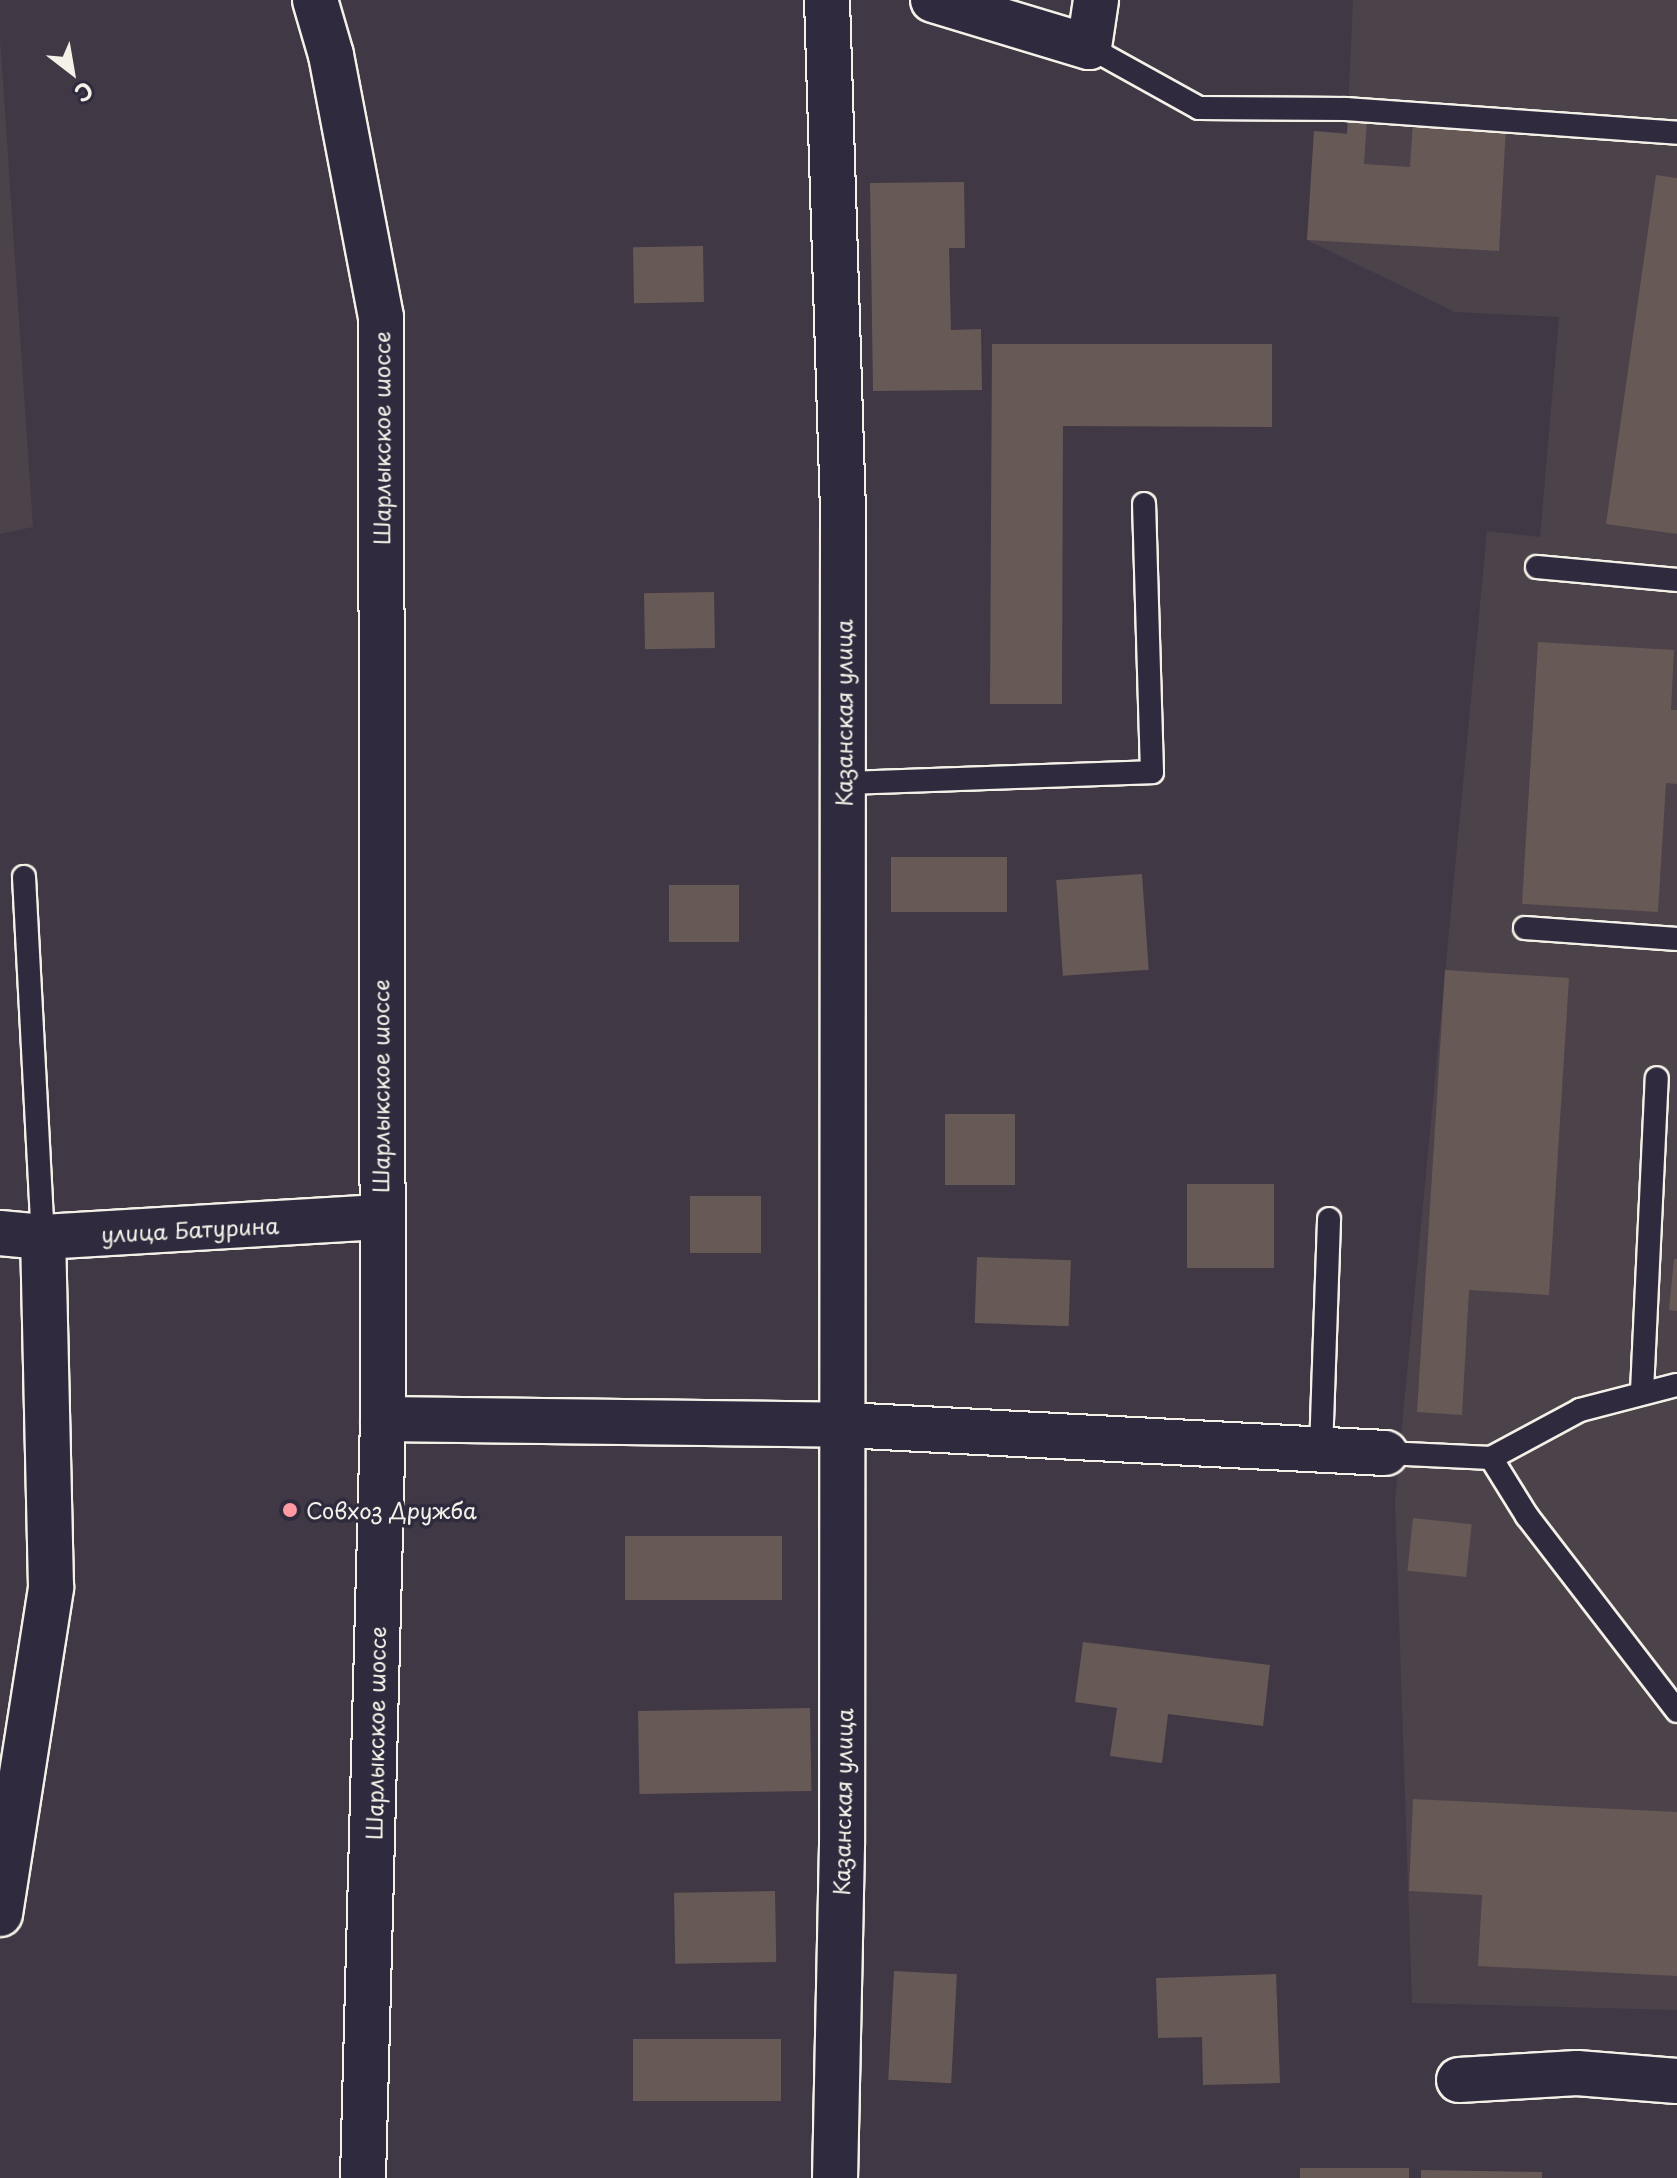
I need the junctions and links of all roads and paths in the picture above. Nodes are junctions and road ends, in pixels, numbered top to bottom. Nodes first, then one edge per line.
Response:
1 (315, 0) edge
2 (827, 0) edge
3 (933, 0) edge
4 (1096, 0) edge
5 (1089, 47) junction
6 (1677, 133) edge
7 (1144, 504) dead end
8 (1537, 567) dead end
9 (1677, 580) edge
10 (844, 783) junction
11 (24, 877) dead end
12 (1525, 928) dead end
13 (1677, 939) edge
14 (1657, 1078) dead end
15 (379, 1217) junction
16 (1329, 1219) dead end
17 (0, 1233) edge
18 (43, 1237) junction
19 (1677, 1385) edge
20 (1642, 1391) junction
21 (383, 1419) junction
22 (844, 1425) junction
23 (1321, 1450) junction
24 (1385, 1453) joint
25 (1491, 1458) junction
26 (1677, 1711) edge
27 (0, 1914) edge
28 (1459, 2080) dead end
29 (1677, 2081) edge
30 (363, 2178) edge
31 (835, 2178) edge

1 - 15 street, Шарлыкское шоссе
2 - 10 street, Казанская улица
3 - 5 street
4 - 5 street
5 - 6 lane
7 - 10 lane
8 - 9 lane
10 - 22 street, Казанская улица
11 - 18 lane
12 - 13 lane
14 - 20 lane
15 - 18 street, улица Батурина
15 - 21 street, Шарлыкское шоссе
16 - 23 lane
17 - 18 street, улица Батурина
18 - 27 street
19 - 20 lane
20 - 25 lane
21 - 22 street
21 - 30 street, Шарлыкское шоссе
22 - 23 street
22 - 31 street, Казанская улица
23 - 24 street
24 - 25 lane
25 - 26 lane
28 - 29 street

